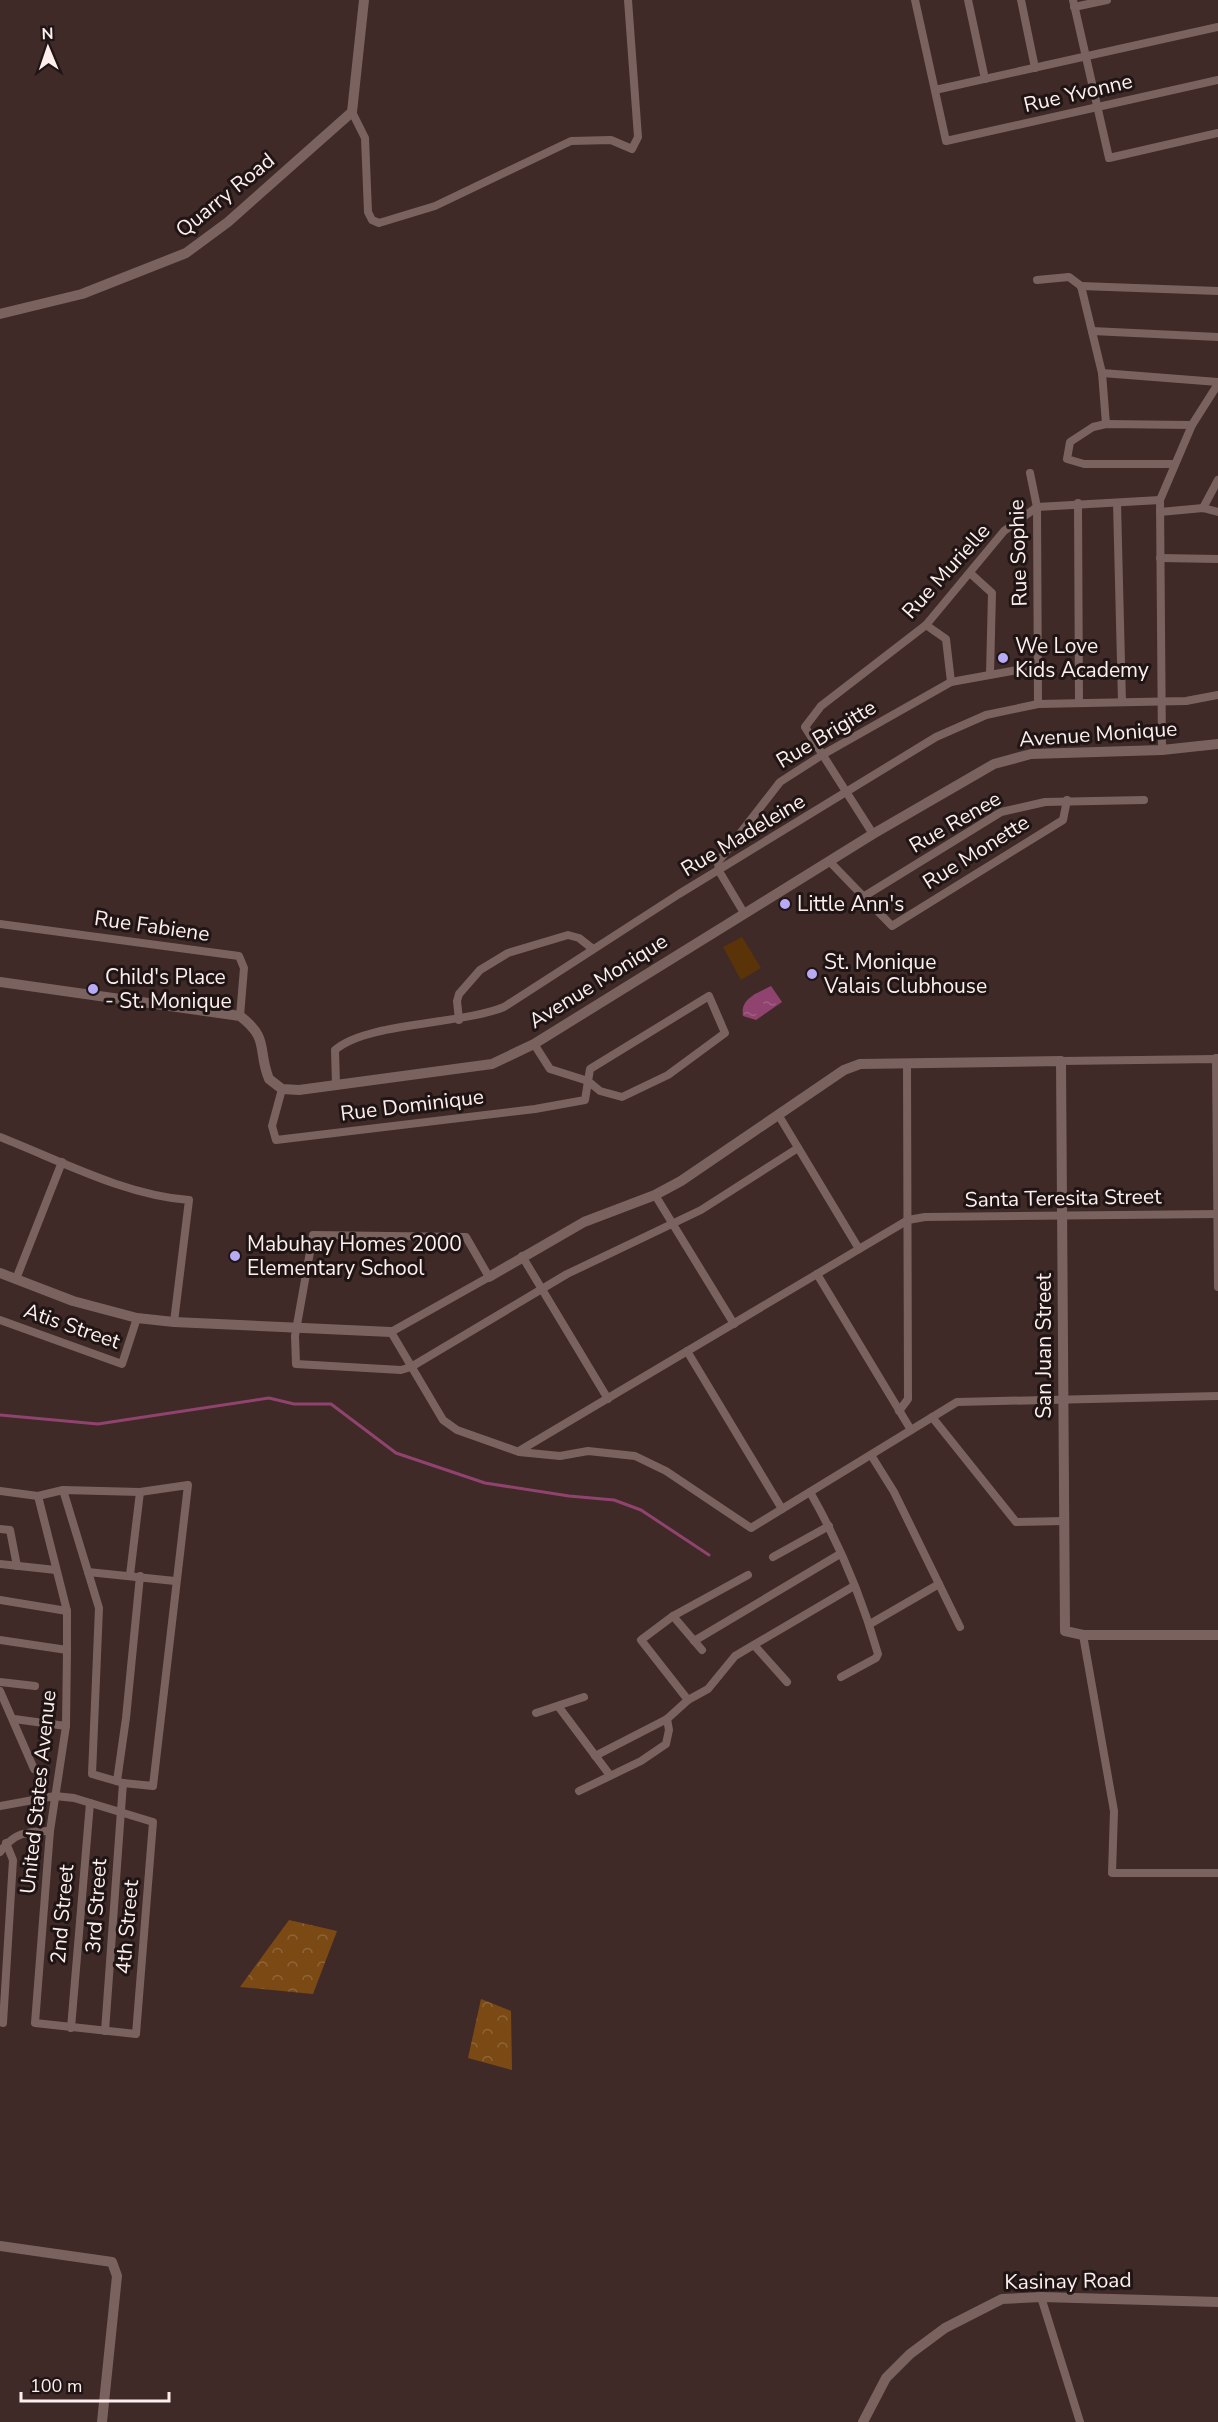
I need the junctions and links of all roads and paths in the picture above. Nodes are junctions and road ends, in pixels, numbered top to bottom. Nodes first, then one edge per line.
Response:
1 (364, 0) edge
2 (628, 0) edge
3 (915, 0) edge
4 (968, 0) edge
5 (1021, 0) edge
6 (1107, 0) edge
7 (1074, 4) edge
8 (1218, 27) edge
9 (1086, 57) junction
10 (1035, 68) junction
11 (985, 79) junction
12 (1218, 80) edge
13 (935, 90) junction
14 (1097, 108) junction
15 (352, 112) junction
16 (1218, 134) edge
17 (1038, 280) dead end
18 (1081, 286) junction
19 (1218, 291) edge
20 (0, 314) edge
21 (1092, 332) junction
22 (1218, 337) edge
23 (1102, 373) junction
24 (1218, 383) edge
25 (1106, 424) junction
26 (1192, 424) junction
27 (1173, 464) junction
28 (1030, 473) dead end
29 (1218, 480) edge
30 (1160, 500) junction
31 (1078, 503) junction
32 (1117, 503) junction
33 (1037, 507) junction
34 (1203, 508) junction
35 (1160, 512) junction
36 (1218, 512) edge
37 (1160, 558) junction
38 (1218, 559) edge
39 (970, 573) junction
40 (926, 625) junction
41 (1039, 666) junction
42 (990, 674) junction
43 (951, 682) junction
44 (1218, 695) edge
45 (1122, 702) junction
46 (1161, 702) junction
47 (1079, 703) junction
48 (1038, 704) junction
49 (1218, 744) edge
50 (1162, 750) junction
51 (822, 755) junction
52 (846, 794) junction
53 (1067, 800) junction
54 (1144, 801) dead end
55 (873, 834) junction
56 (830, 862) junction
57 (718, 871) junction
58 (863, 897) junction
59 (744, 913) junction
60 (0, 924) edge
61 (593, 949) junction
62 (0, 982) edge
63 (240, 1016) junction
64 (459, 1020) junction
65 (534, 1044) junction
66 (1217, 1059) edge
67 (1061, 1061) junction
68 (907, 1063) junction
69 (588, 1081) junction
70 (336, 1085) junction
71 (282, 1089) junction
72 (779, 1116) junction
73 (0, 1137) edge
74 (798, 1148) junction
75 (62, 1162) junction
76 (655, 1194) junction
77 (1218, 1215) edge
78 (1063, 1216) junction
79 (908, 1220) junction
80 (673, 1224) junction
81 (859, 1249) junction
82 (522, 1256) junction
83 (0, 1273) edge
84 (817, 1274) junction
85 (489, 1277) junction
86 (16, 1279) junction
87 (1218, 1287) edge
88 (541, 1289) junction
89 (137, 1318) junction
90 (0, 1320) edge
91 (174, 1322) junction
92 (734, 1323) junction
93 (297, 1327) junction
94 (391, 1332) junction
95 (687, 1351) junction
96 (411, 1367) junction
97 (1218, 1396) edge
98 (608, 1399) junction
99 (1065, 1399) junction
100 (899, 1411) junction
101 (932, 1417) junction
102 (911, 1430) junction
103 (519, 1452) junction
104 (871, 1455) junction
105 (63, 1490) junction
106 (0, 1491) edge
107 (140, 1492) junction
108 (810, 1492) junction
109 (38, 1496) junction
110 (782, 1509) junction
111 (1065, 1521) junction
112 (829, 1526) junction
113 (0, 1529) edge
114 (840, 1554) junction
115 (773, 1557) dead end
116 (0, 1564) edge
117 (17, 1566) junction
118 (57, 1570) junction
119 (88, 1572) junction
120 (135, 1575) junction
121 (748, 1575) dead end
122 (175, 1581) junction
123 (939, 1584) junction
124 (854, 1586) junction
125 (0, 1600) edge
126 (67, 1611) junction
127 (673, 1616) junction
128 (870, 1624) junction
129 (960, 1628) dead end
130 (1083, 1635) junction
131 (1218, 1635) edge
132 (0, 1640) edge
133 (694, 1641) junction
134 (754, 1645) junction
135 (67, 1650) junction
136 (702, 1650) dead end
137 (841, 1677) dead end
138 (0, 1682) edge
139 (787, 1682) dead end
140 (35, 1686) dead end
141 (0, 1691) edge
142 (584, 1697) dead end
143 (688, 1700) junction
144 (558, 1706) junction
145 (536, 1713) dead end
146 (14, 1719) junction
147 (667, 1719) junction
148 (66, 1726) junction
149 (595, 1756) junction
150 (34, 1769) dead end
151 (609, 1774) junction
152 (120, 1782) junction
153 (579, 1791) dead end
154 (55, 1796) junction
155 (90, 1803) junction
156 (0, 1806) edge
157 (121, 1812) junction
158 (50, 1832) junction
159 (6, 1843) junction
160 (0, 1852) edge
161 (1218, 1873) edge
162 (1, 2007) edge
163 (3, 2023) dead end
164 (71, 2028) junction
165 (105, 2031) junction
166 (0, 2246) edge
167 (1041, 2297) junction
168 (1218, 2302) edge
169 (102, 2422) edge
170 (863, 2422) edge
171 (1080, 2422) edge

1 - 15 street
2 - 15 street
3 - 13 street
4 - 11 street
5 - 10 street
6 - 7 street
7 - 9 street
8 - 9 street
9 - 10 street
9 - 14 street
10 - 11 street
11 - 13 street
12 - 14 street, Rue Yvonne
13 - 14 street, Rue Yvonne
14 - 16 street
15 - 20 street, Quarry Road
17 - 18 street
18 - 19 street
18 - 21 street
21 - 22 street
21 - 23 street
23 - 24 street
23 - 25 street
24 - 26 street
25 - 26 street
25 - 27 street
26 - 27 street
27 - 30 street
28 - 33 street, Rue Sophie
29 - 34 street
30 - 32 street
30 - 35 street
31 - 32 street
31 - 33 street
31 - 47 street
32 - 45 street
33 - 39 street, Rue Murielle
33 - 41 street, Rue Sophie
34 - 35 street
34 - 36 street
35 - 37 street
37 - 38 street
37 - 46 street
39 - 40 street, Rue Murielle
39 - 42 street
40 - 43 street
40 - 51 street, Rue Murielle
41 - 42 street, Rue Brigitte
41 - 48 street, Rue Sophie
42 - 43 street, Rue Brigitte
43 - 51 street, Rue Brigitte
44 - 46 street, Rue Madeleine
45 - 46 street, Rue Madeleine
45 - 47 street, Rue Madeleine
46 - 50 street
47 - 48 street, Rue Madeleine
48 - 52 street, Rue Madeleine
49 - 50 street, Avenue Monique
50 - 55 street, Avenue Monique
51 - 52 street, Rue Murielle
51 - 57 street, Rue Brigitte
52 - 55 street, Rue Murielle
52 - 57 street, Rue Madeleine
53 - 54 street, Rue Renee
53 - 58 street, Rue Renee
53 - 58 street, Rue Monette
55 - 56 street, Avenue Monique
56 - 58 street
56 - 59 street, Avenue Monique
57 - 59 street
57 - 61 street, Rue Madeleine
59 - 65 street, Avenue Monique
60 - 63 street, Rue Fabiene
61 - 64 street, Rue Madeleine
61 - 64 street
62 - 63 street
63 - 71 street
64 - 70 street, Rue Madeleine
65 - 69 street
65 - 70 street, Avenue Monique
66 - 67 street
66 - 77 street
67 - 68 street
67 - 78 street, San Juan Street
68 - 72 street
68 - 79 street
69 - 69 street
69 - 71 street, Rue Dominique
70 - 71 street, Avenue Monique
72 - 74 street
72 - 76 street
73 - 75 street
74 - 80 street
74 - 81 street
75 - 86 street
75 - 91 street
76 - 80 street
76 - 82 street
77 - 78 street, Santa Teresita Street
77 - 87 street
78 - 79 street, Santa Teresita Street
78 - 99 street, San Juan Street
79 - 81 street
79 - 100 street
80 - 88 street
80 - 92 street
81 - 84 street
82 - 85 street
82 - 88 street
83 - 86 street
84 - 92 street
84 - 100 street
85 - 93 street
85 - 94 street
86 - 89 street
88 - 96 street
88 - 98 street
89 - 90 street, Atis Street
89 - 91 street
91 - 93 street
92 - 95 street
93 - 94 street
93 - 96 street
94 - 96 street
95 - 98 street
95 - 110 street
96 - 103 street
97 - 99 street
98 - 103 street
99 - 101 street
99 - 111 street, San Juan Street
100 - 102 street
101 - 102 street
101 - 111 street
102 - 104 street
103 - 110 street
104 - 108 street
104 - 123 street
105 - 107 street
105 - 109 street
105 - 119 street
106 - 109 street
107 - 120 street
107 - 122 street
108 - 110 street
108 - 112 street
109 - 118 street, United States Avenue
111 - 130 street, San Juan Street
112 - 114 street
112 - 115 street
113 - 117 street
114 - 124 street
114 - 133 street
116 - 117 street
117 - 118 street
118 - 126 street, United States Avenue
119 - 120 street
119 - 152 street
120 - 122 street
120 - 152 street
121 - 127 street
122 - 152 street
123 - 128 street
123 - 129 street
124 - 128 street
124 - 134 street
125 - 126 street
126 - 135 street, United States Avenue
127 - 133 street
127 - 143 street
128 - 137 street
130 - 131 street
130 - 161 street
132 - 135 street
133 - 136 street
134 - 139 street
134 - 143 street
135 - 148 street, United States Avenue
138 - 140 street
141 - 146 street
142 - 144 street
143 - 147 street
144 - 145 street
144 - 149 street
146 - 148 street
146 - 150 street
147 - 149 street
147 - 151 street
148 - 154 street, United States Avenue
149 - 151 street
151 - 153 street
152 - 157 street, 3rd Street
154 - 155 street
154 - 156 street
154 - 158 street, United States Avenue
155 - 157 street
155 - 164 street, 2nd Street
157 - 165 street, 3rd Street
157 - 165 street, 4th Street
158 - 159 street
158 - 164 street, United States Avenue
159 - 160 street
159 - 162 street
162 - 163 street
164 - 165 street
166 - 169 street
167 - 168 street, Kasinay Road
167 - 170 street, Kasinay Road
167 - 171 street

